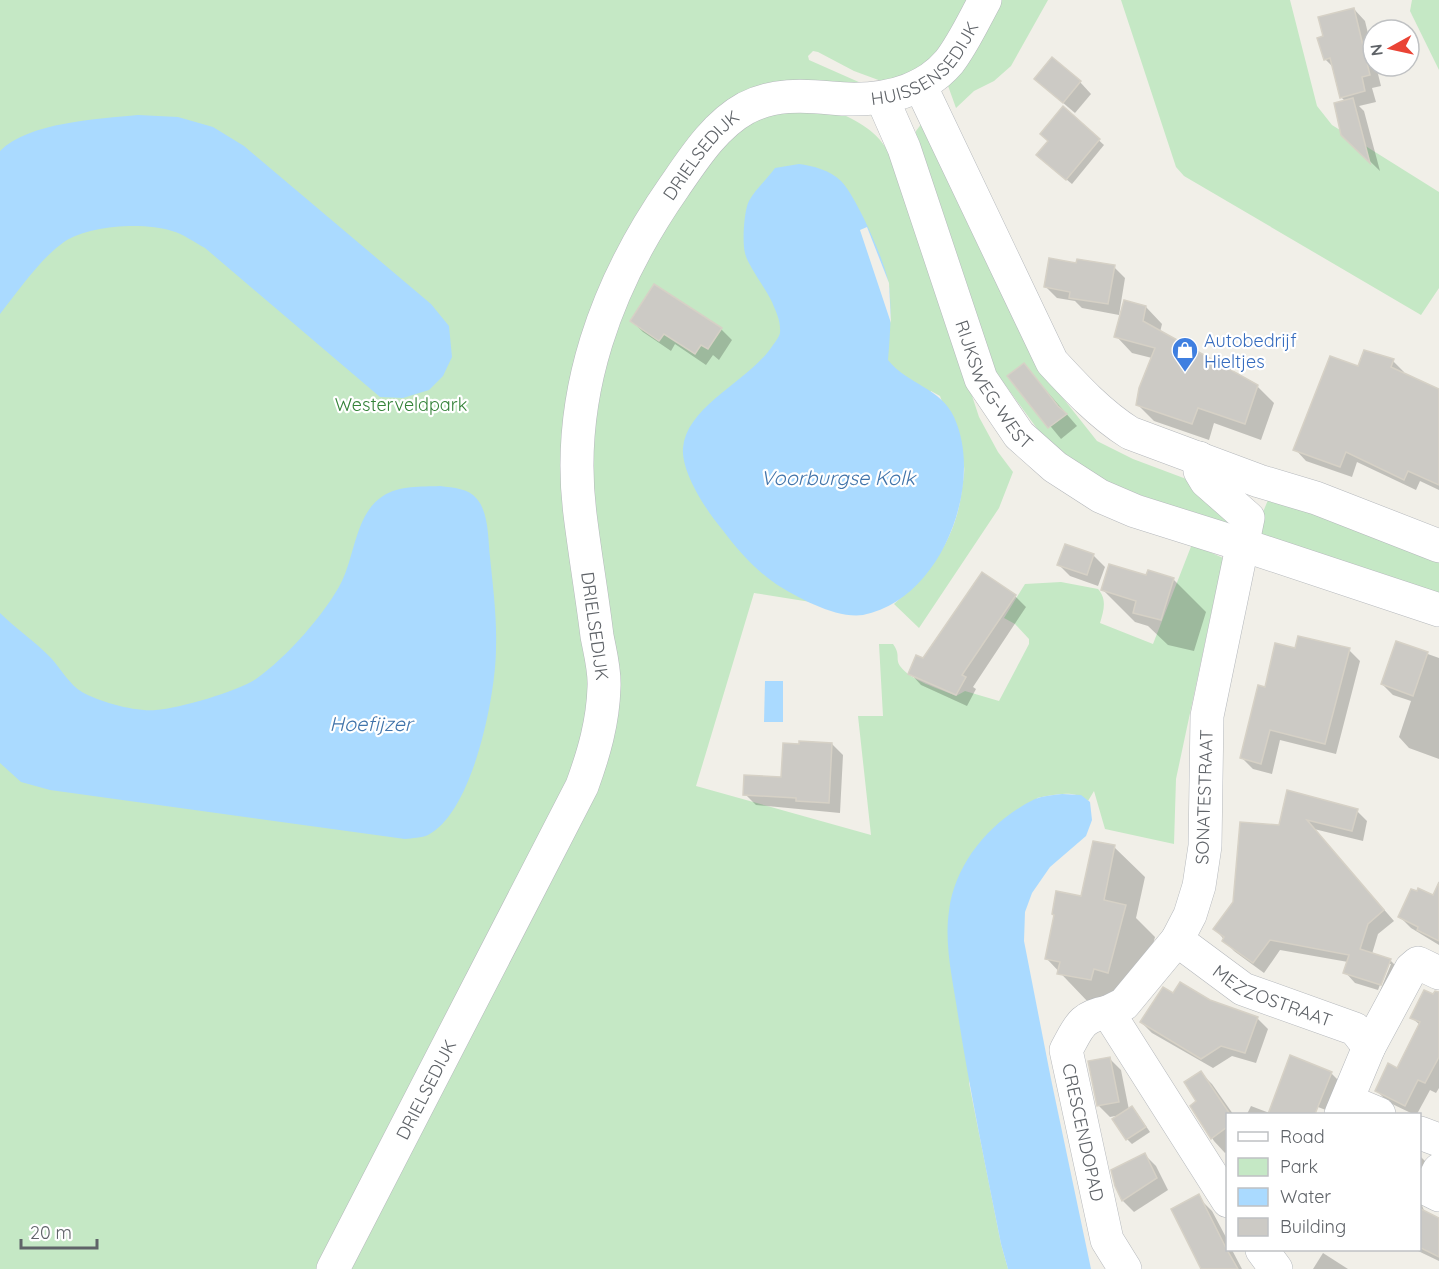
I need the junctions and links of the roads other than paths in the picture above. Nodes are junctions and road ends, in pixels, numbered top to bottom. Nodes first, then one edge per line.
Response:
1 (985, 0) edge
2 (920, 85) junction
3 (882, 98) junction
4 (845, 99) joint
5 (1200, 458) junction
6 (1259, 481) junction
7 (1246, 531) junction
8 (1439, 546) edge
9 (1439, 610) edge
10 (1177, 940) junction
11 (1429, 968) edge
12 (1108, 1012) junction
13 (1369, 1047) junction
14 (1345, 1108) edge
15 (1373, 1113) edge
16 (1421, 1134) edge
17 (1439, 1140) edge
18 (1439, 1170) edge
19 (1439, 1195) edge
20 (1226, 1199) edge
21 (333, 1269) edge
22 (1125, 1269) edge

1 - 2 street, HUISSENSEDIJK
2 - 3 street, HUISSENSEDIJK
2 - 5 street
3 - 4 street, HUISSENSEDIJK
3 - 7 street, RIJKSWEG-WEST
4 - 21 street, DRIELSEDIJK
5 - 6 street
5 - 7 street, RIJKSWEG-WEST
6 - 7 street
6 - 8 street
7 - 9 street, RIJKSWEG-WEST
7 - 10 street, SONATESTRAAT
10 - 12 street, SONATESTRAAT
10 - 13 street, MEZZOSTRAAT
11 - 13 street
12 - 20 street
12 - 22 street, CRESCENDOPAD
13 - 14 street
14 - 15 street
16 - 17 street
18 - 19 street

